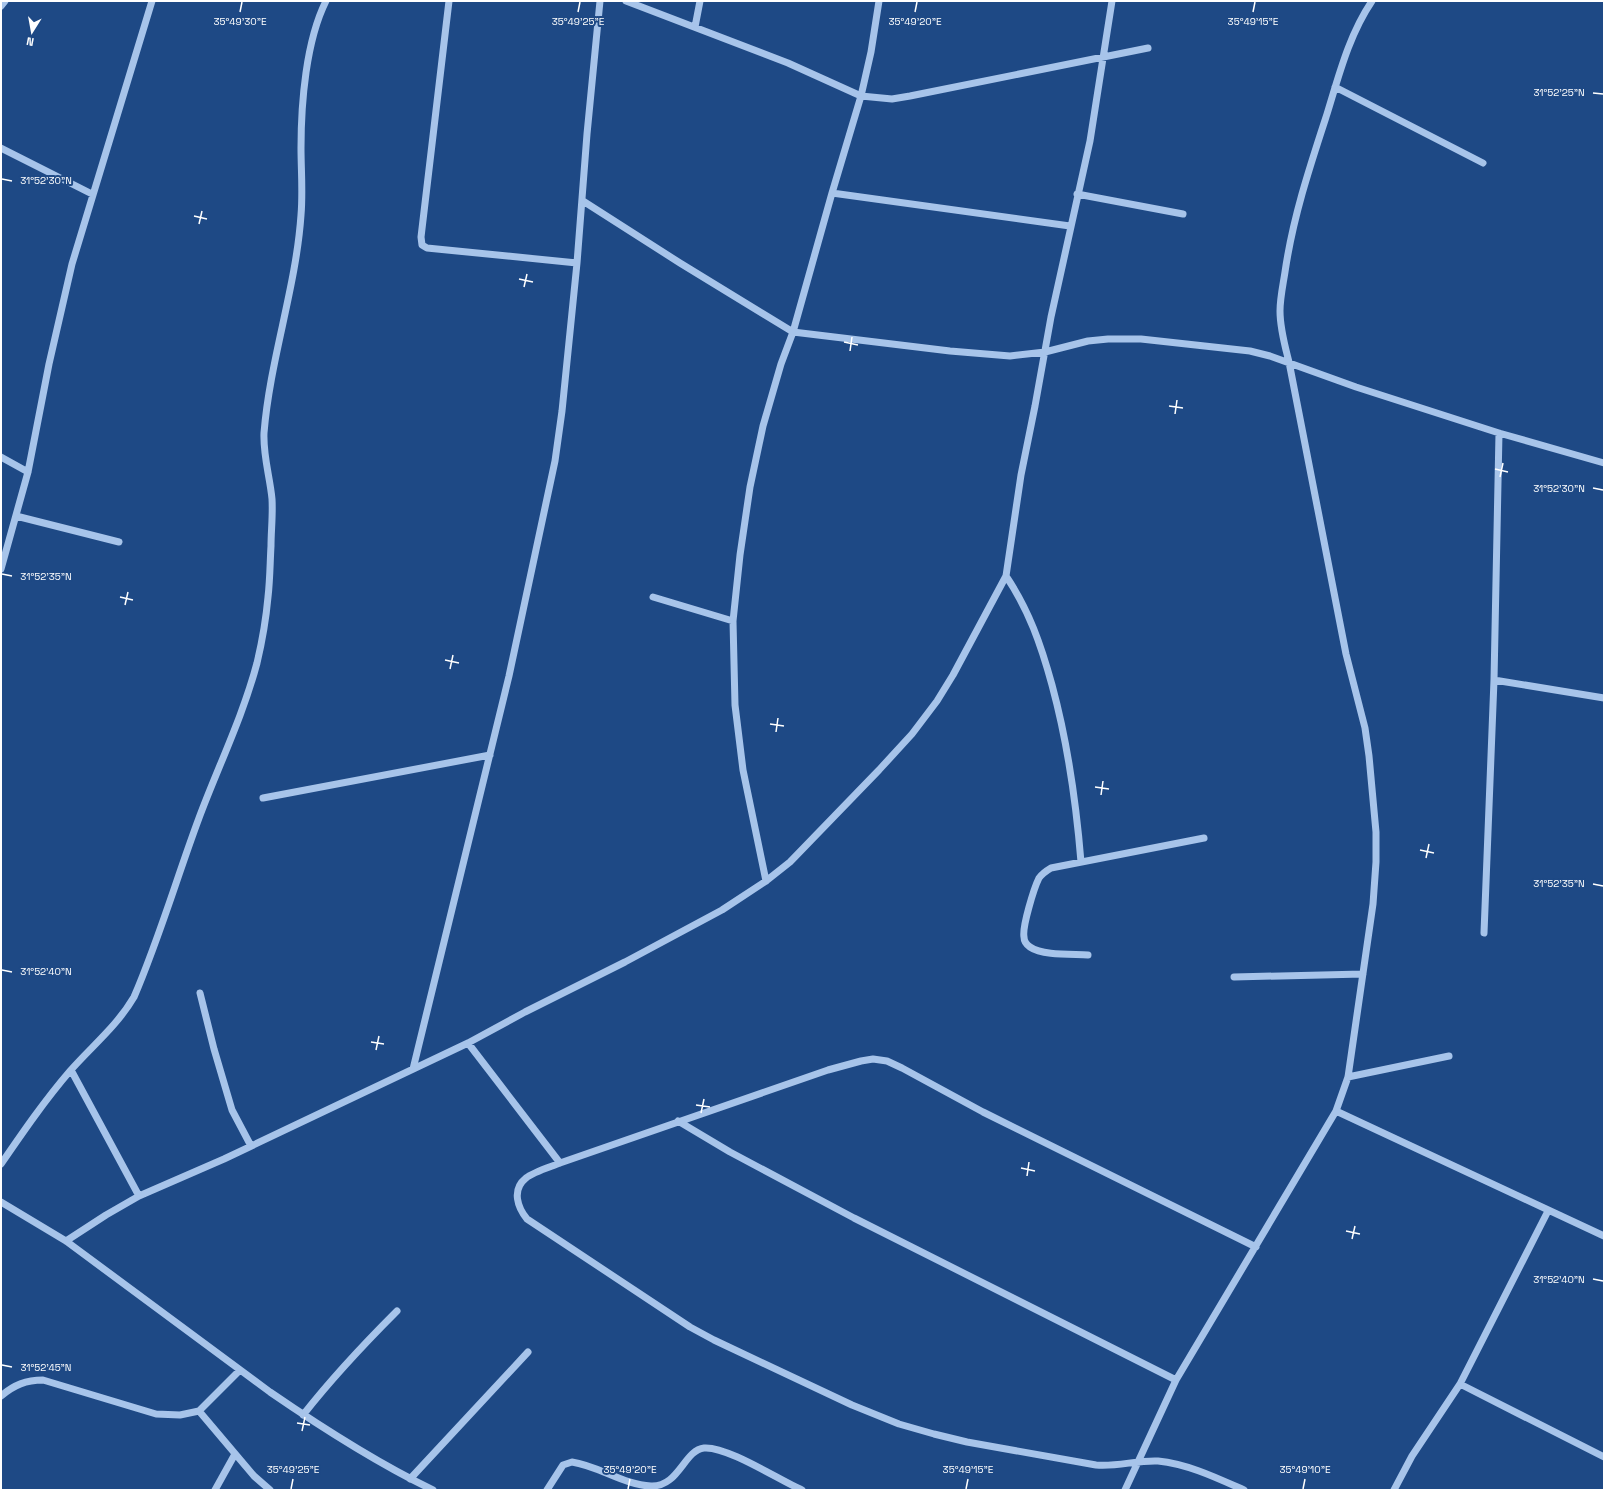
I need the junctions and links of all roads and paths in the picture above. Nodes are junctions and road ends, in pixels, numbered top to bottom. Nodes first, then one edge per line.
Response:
1 (5, 1) edge
2 (152, 1) edge
3 (326, 1) edge
4 (449, 1) edge
5 (600, 1) edge
6 (626, 1) edge
7 (700, 1) edge
8 (879, 1) edge
9 (1112, 1) edge
10 (1372, 1) edge
11 (1, 6) edge
12 (695, 27) junction
13 (1148, 48) dead end
14 (1103, 56) junction
15 (1335, 87) junction
16 (862, 96) junction
17 (1, 148) edge
18 (1483, 163) dead end
19 (832, 193) junction
20 (92, 194) junction
21 (1077, 194) junction
22 (583, 201) junction
23 (1183, 214) dead end
24 (1070, 226) junction
25 (577, 263) junction
26 (793, 332) junction
27 (1044, 352) junction
28 (1289, 362) junction
29 (1499, 433) junction
30 (1, 457) edge
31 (1604, 463) edge
32 (28, 472) junction
33 (16, 516) junction
34 (119, 542) dead end
35 (1, 570) edge
36 (1006, 576) junction
37 (653, 597) dead end
38 (733, 621) junction
39 (1494, 680) junction
40 (1604, 698) edge
41 (490, 756) junction
42 (263, 798) dead end
43 (1204, 838) dead end
44 (1081, 862) junction
45 (766, 881) junction
46 (1484, 933) dead end
47 (1088, 955) dead end
48 (1363, 974) junction
49 (1234, 977) dead end
50 (200, 993) dead end
51 (468, 1043) junction
52 (1449, 1056) dead end
53 (413, 1069) junction
54 (71, 1070) junction
55 (1348, 1077) junction
56 (1336, 1111) junction
57 (678, 1121) junction
58 (251, 1146) junction
59 (560, 1163) junction
60 (1, 1164) edge
61 (139, 1196) junction
62 (1, 1202) edge
63 (1548, 1211) junction
64 (1604, 1236) edge
65 (66, 1241) junction
66 (1256, 1248) junction
67 (397, 1311) dead end
68 (528, 1352) dead end
69 (240, 1370) junction
70 (1176, 1380) junction
71 (1460, 1384) junction
72 (1, 1396) edge
73 (199, 1411) junction
74 (303, 1415) junction
75 (236, 1454) junction
76 (1604, 1457) edge
77 (1138, 1461) junction
78 (410, 1479) junction
79 (215, 1490) edge
80 (270, 1490) edge
81 (433, 1490) edge
82 (547, 1490) edge
83 (802, 1490) edge
84 (1125, 1490) edge
85 (1244, 1490) edge
86 (1394, 1490) edge

1 - 11 street
2 - 20 street
3 - 54 street
4 - 25 street
5 - 22 street
6 - 12 street
7 - 12 street
8 - 16 street
9 - 14 street
10 - 15 street
12 - 16 street
13 - 14 street
14 - 16 street
14 - 21 street
15 - 18 street
15 - 28 street
16 - 19 street
17 - 20 street
19 - 24 street
19 - 26 street
20 - 32 street
21 - 23 street
21 - 24 street
22 - 25 street
22 - 26 street
24 - 27 street
25 - 41 street
26 - 27 street
26 - 38 street
27 - 28 street
27 - 36 street
28 - 29 street
28 - 48 street
29 - 31 street
29 - 39 street
30 - 32 street
32 - 33 street
33 - 34 street
33 - 35 street
36 - 44 street
36 - 45 street
37 - 38 street
38 - 45 street
39 - 40 street
39 - 46 street
41 - 42 street
41 - 53 street
43 - 44 street
44 - 47 street
45 - 51 street
48 - 49 street
48 - 55 street
50 - 58 street
51 - 53 street
51 - 59 street
52 - 55 street
53 - 58 street
54 - 60 street
54 - 61 street
55 - 56 street
56 - 63 street
56 - 66 street
57 - 59 street
57 - 66 street
57 - 70 street
58 - 61 street
59 - 77 street
61 - 65 street
62 - 65 street
63 - 64 street
63 - 71 street
65 - 69 street
66 - 70 street
67 - 74 street
68 - 78 street
69 - 73 street
69 - 74 street
70 - 77 street
71 - 76 street
71 - 86 street
72 - 73 street
73 - 75 street
74 - 78 street
75 - 79 street
75 - 80 street
77 - 84 street
77 - 85 street
78 - 81 street
82 - 83 street

